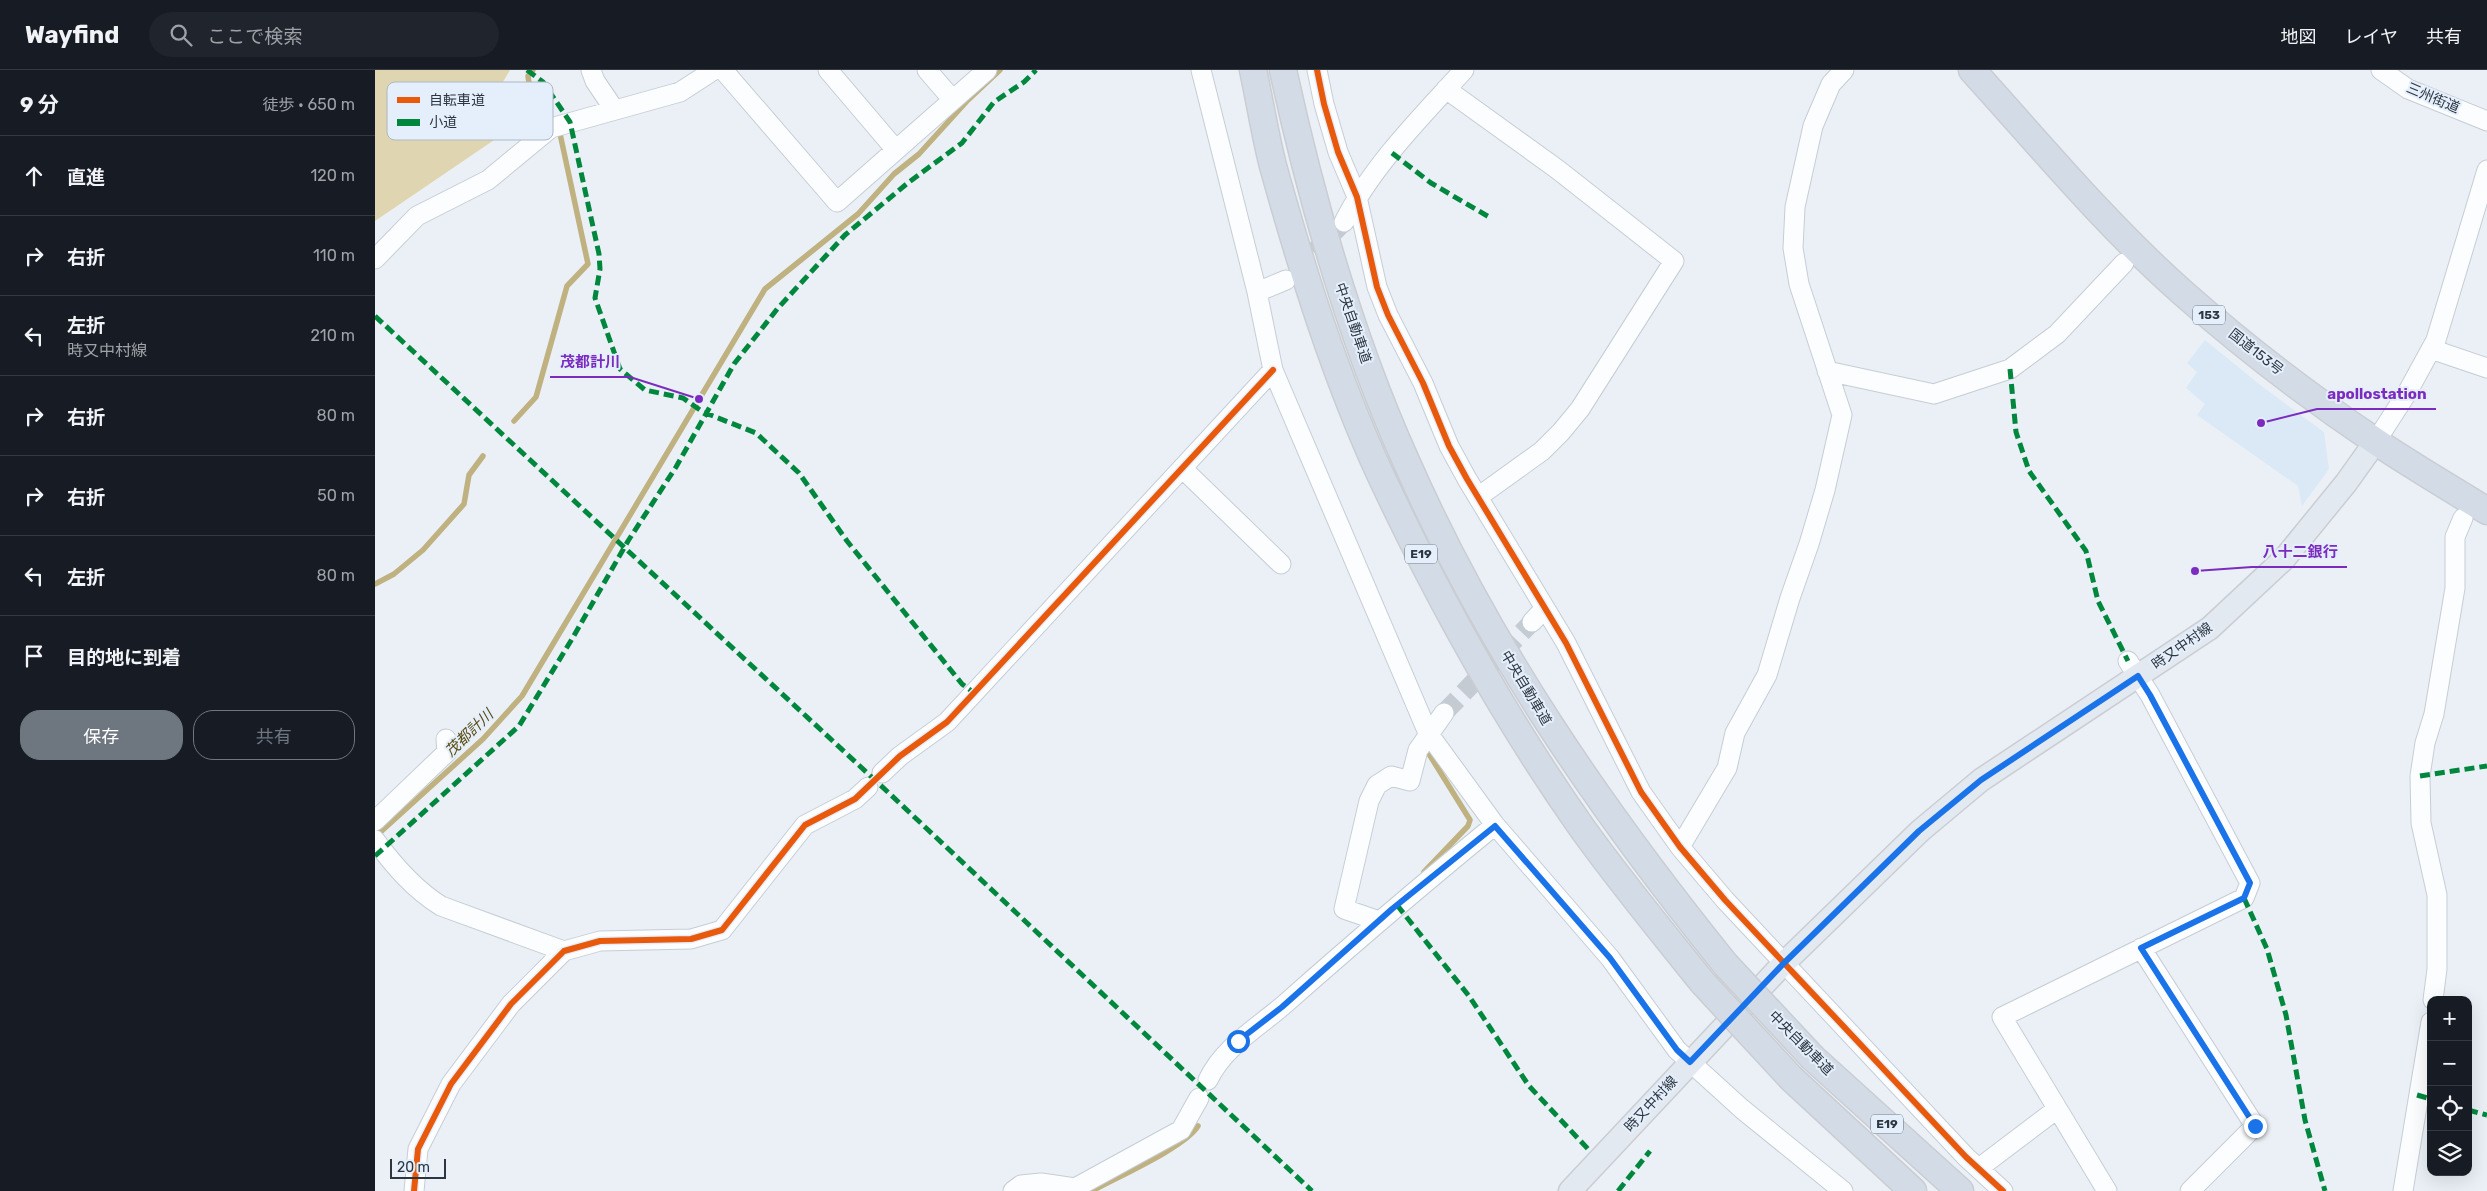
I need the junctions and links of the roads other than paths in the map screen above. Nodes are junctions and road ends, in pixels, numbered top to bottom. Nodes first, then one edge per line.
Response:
1 (591, 70) edge
2 (714, 70) edge
3 (723, 70) edge
4 (828, 70) edge
5 (927, 70) edge
6 (987, 70) edge
7 (1201, 70) edge
8 (1253, 70) edge
9 (1283, 70) edge
10 (1317, 70) edge
11 (1464, 70) edge
12 (1844, 70) edge
13 (1972, 70) edge
14 (2381, 70) edge
15 (1446, 89) junction
16 (952, 99) junction
17 (614, 109) junction
18 (2487, 121) edge
19 (553, 129) edge
20 (539, 140) edge
21 (896, 150) junction
22 (2487, 170) edge
23 (1357, 197) junction
24 (1345, 222) tunnel mouth
25 (375, 259) edge
26 (2124, 263) dead end
27 (1286, 280) tunnel mouth
28 (1257, 292) junction
29 (2431, 349) junction
30 (2487, 368) edge
31 (1273, 370) junction
32 (1827, 371) junction
33 (2376, 441) junction
34 (1182, 468) junction
35 (1478, 497) junction
36 (2475, 514) edge
37 (1281, 564) dead end
38 (1545, 608) junction
39 (1532, 622) tunnel mouth
40 (2133, 669) junction
41 (1444, 713) tunnel mouth
42 (1428, 733) junction
43 (446, 739) dead end
44 (881, 773) dead end
45 (867, 787) dead end
46 (375, 821) edge
47 (1495, 826) junction
48 (378, 844) edge
49 (1680, 847) junction
50 (1379, 920) junction
51 (2141, 948) junction
52 (564, 951) junction
53 (1784, 963) junction
54 (2434, 996) edge
55 (2428, 1041) edge
56 (1690, 1062) junction
57 (1208, 1080) dead end
58 (1199, 1098) dead end
59 (2057, 1109) junction
60 (1979, 1168) junction
61 (414, 1191) edge
62 (1013, 1191) edge
63 (1570, 1191) edge
64 (1843, 1191) edge
65 (1913, 1191) edge
66 (1960, 1191) edge
67 (2003, 1191) edge
68 (2107, 1191) edge
69 (2190, 1191) edge
70 (2403, 1191) edge

1 - 17 street
2 - 17 street
3 - 21 street
4 - 21 street
5 - 16 street
6 - 16 street
7 - 28 street
8 - 65 highway, 中央自動車道 / E19, bridge
9 - 66 highway, 中央自動車道 / E19, bridge
10 - 23 street
11 - 15 street
12 - 32 street
13 - 33 highway, 国道153号 / 153
14 - 18 street, 三州街道
15 - 23 street
15 - 35 street
16 - 21 street
17 - 19 street
20 - 25 street
22 - 29 street
23 - 24 street
23 - 35 street
26 - 32 street
27 - 28 street
28 - 31 street
29 - 30 street
29 - 33 street
31 - 34 street
31 - 42 street
32 - 49 street
33 - 36 highway, 国道153号 / 153
33 - 40 main road, 時又中村線
34 - 37 street
34 - 44 street
35 - 38 street
36 - 54 street
38 - 39 street
38 - 49 street
40 - 51 street
40 - 53 main road, 時又中村線
41 - 42 street
42 - 47 street
42 - 50 street
43 - 46 street
45 - 52 street
47 - 50 street
47 - 56 street
48 - 52 street
49 - 53 street
50 - 57 street
51 - 59 street
51 - 69 street
52 - 61 street
53 - 56 main road, 時又中村線
53 - 60 street
55 - 70 street
56 - 63 main road, 時又中村線
56 - 64 street
58 - 62 street
59 - 60 street
59 - 68 street
60 - 67 street

